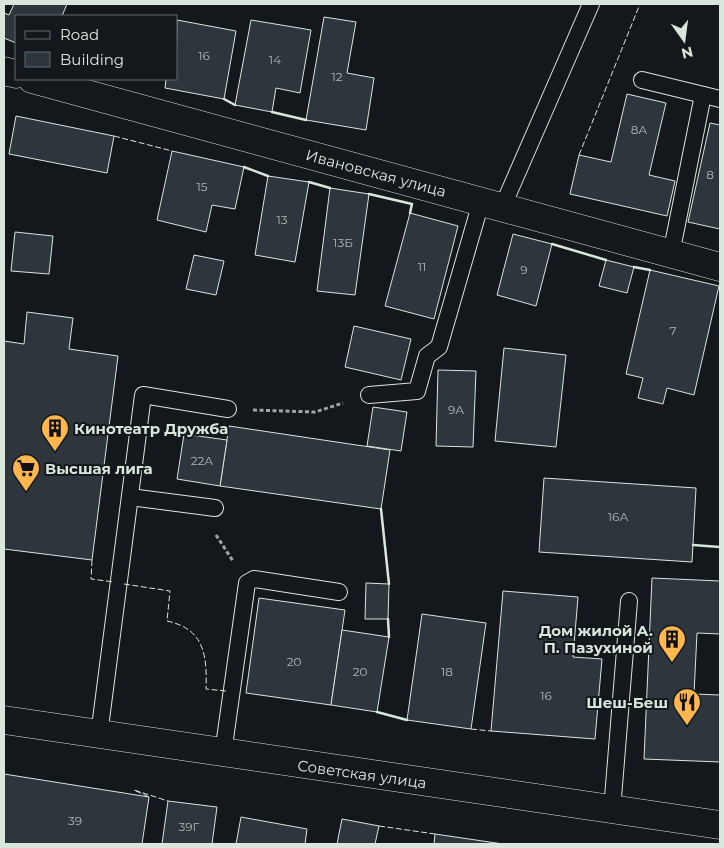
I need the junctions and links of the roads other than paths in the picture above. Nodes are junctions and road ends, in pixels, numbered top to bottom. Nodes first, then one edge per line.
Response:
1 (591, 4) edge
2 (36, 80) edge
3 (642, 80) dead end
4 (703, 95) junction
5 (720, 99) edge
6 (491, 205) junction
7 (671, 254) junction
8 (720, 267) edge
9 (369, 395) road end
10 (228, 409) road end
11 (130, 497) junction
12 (215, 508) dead end
13 (339, 592) dead end
14 (629, 601) dead end
15 (4, 720) edge
16 (99, 735) junction
17 (224, 753) junction
18 (612, 810) junction
19 (720, 825) edge

1 - 6 lane
2 - 6 main road, Ивановская улица
3 - 4 lane
4 - 5 lane
4 - 7 lane
6 - 7 main road, Ивановская улица
6 - 9 lane
7 - 8 main road, Ивановская улица
10 - 11 lane
11 - 12 lane
11 - 16 lane
13 - 17 lane
14 - 18 lane
15 - 16 main road, Советская улица
16 - 17 main road, Советская улица
17 - 18 main road, Советская улица
18 - 19 main road, Советская улица

